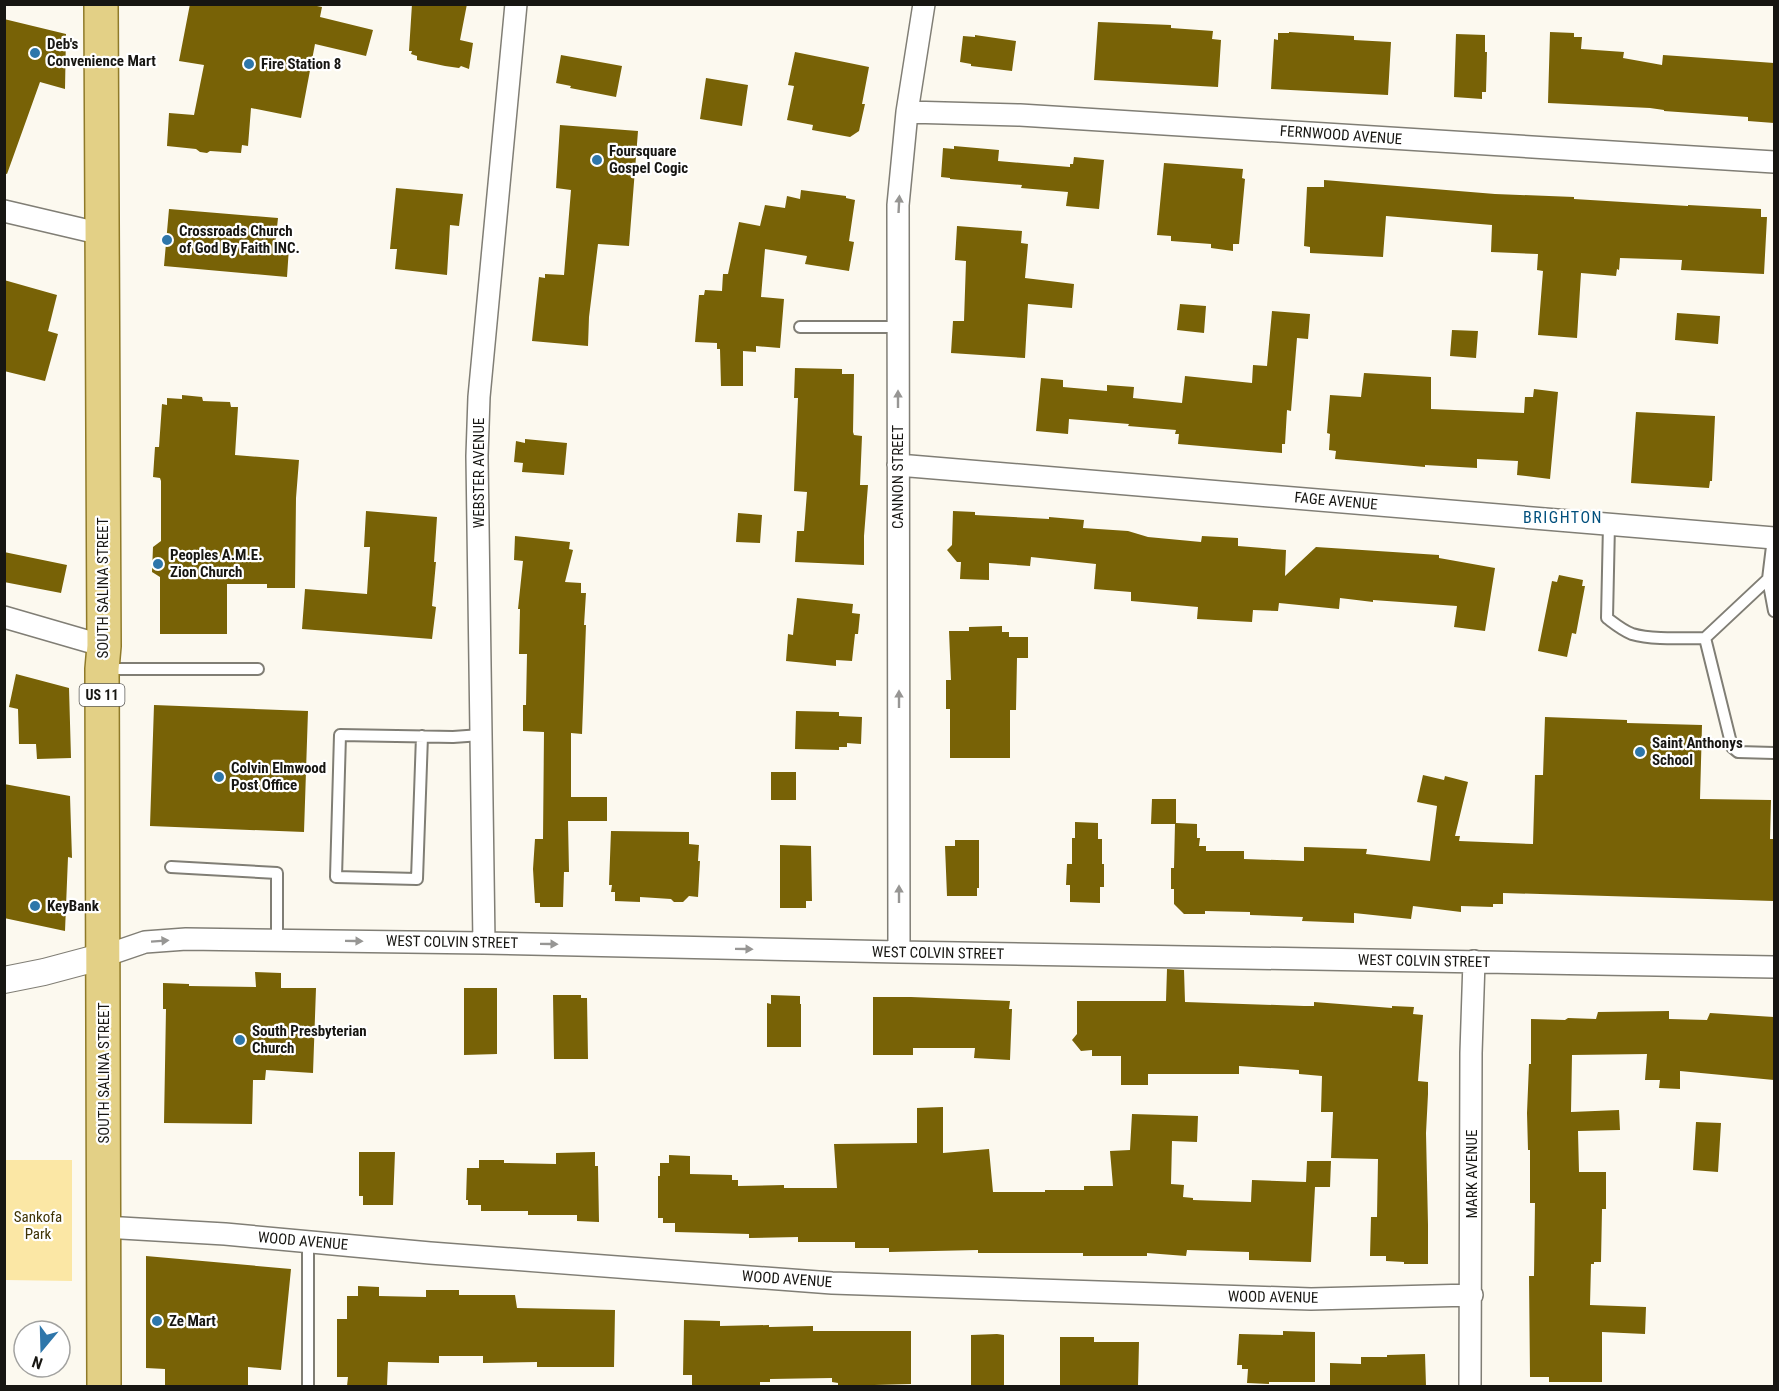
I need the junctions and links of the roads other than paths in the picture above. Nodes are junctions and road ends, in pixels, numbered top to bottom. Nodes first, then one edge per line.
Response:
1 (101, 4) edge
2 (516, 4) edge
3 (924, 4) edge
4 (906, 112) junction
5 (1774, 162) edge
6 (4, 211) edge
7 (102, 234) junction
8 (800, 327) dead end
9 (898, 327) junction
10 (898, 465) junction
11 (1609, 524) junction
12 (1774, 538) edge
13 (1768, 579) junction
14 (1774, 611) edge
15 (4, 617) edge
16 (1705, 638) junction
17 (103, 658) junction
18 (258, 669) dead end
19 (481, 735) junction
20 (422, 736) junction
21 (1774, 753) edge
22 (171, 867) dead end
23 (277, 940) junction
24 (484, 943) junction
25 (899, 952) junction
26 (104, 956) junction
27 (1474, 961) junction
28 (1774, 967) edge
29 (4, 980) edge
30 (104, 1227) junction
31 (308, 1242) junction
32 (1472, 1295) junction
33 (104, 1386) edge
34 (308, 1386) edge
35 (1470, 1386) edge

1 - 7 main road, SOUTH SALINA STREET / US 11
2 - 19 street, WEBSTER AVENUE
3 - 4 street, CANNON STREET
4 - 5 street, FERNWOOD AVENUE
9 -> 4 street, CANNON STREET
6 - 7 street
7 - 17 main road, SOUTH SALINA STREET / US 11
8 - 9 lane
10 -> 9 street, CANNON STREET
10 - 11 street, FAGE AVENUE
25 -> 10 street, CANNON STREET
11 - 12 street, FAGE AVENUE
11 - 16 lane
12 - 13 lane
13 - 14 lane
13 - 16 lane
15 - 17 street
16 - 21 lane
17 - 18 lane
17 - 26 main road, SOUTH SALINA STREET / US 11
19 - 20 lane
19 - 24 street, WEBSTER AVENUE
20 - 20 lane
22 - 23 lane
23 -> 24 street, WEST COLVIN STREET
26 -> 23 street, WEST COLVIN STREET
24 -> 25 street, WEST COLVIN STREET
25 - 27 street, WEST COLVIN STREET
26 - 29 street
26 - 30 main road, SOUTH SALINA STREET / US 11
27 - 28 street, WEST COLVIN STREET
27 - 32 street, MARK AVENUE
30 - 31 street, WOOD AVENUE
30 - 33 main road, SOUTH SALINA STREET / US 11
31 - 32 street, WOOD AVENUE
31 - 34 lane
32 - 35 street, MARK AVENUE

